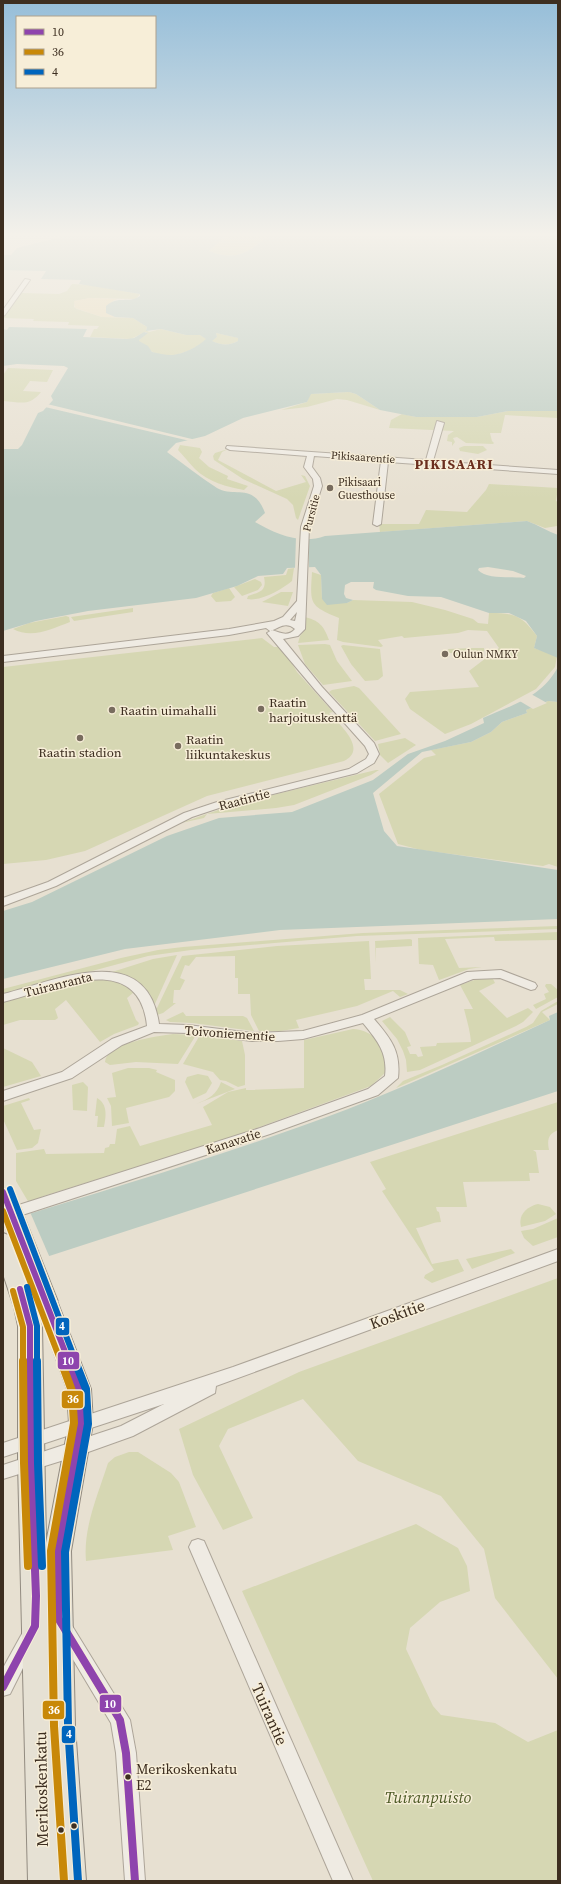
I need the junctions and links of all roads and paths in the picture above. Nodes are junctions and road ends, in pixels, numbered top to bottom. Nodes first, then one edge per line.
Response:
1 (440, 423) dead end
2 (230, 448) dead end
3 (312, 454) junction
4 (386, 459) junction
5 (429, 462) junction
6 (558, 472) edge
7 (377, 524) dead end
8 (301, 602) junction
9 (276, 629) junction
10 (298, 630) junction
11 (3, 659) edge
12 (296, 660) junction
13 (3, 902) edge
14 (531, 986) dead end
15 (3, 998) edge
16 (366, 1018) junction
17 (154, 1028) junction
18 (3, 1096) edge
19 (3, 1192) edge
20 (3, 1215) edge
21 (3, 1242) edge
22 (558, 1255) edge
23 (37, 1306) junction
24 (236, 1373) junction
25 (81, 1423) junction
26 (77, 1449) junction
27 (3, 1450) edge
28 (31, 1452) junction
29 (3, 1472) edge
30 (198, 1547) dead end
31 (46, 1622) junction
32 (3, 1687) edge
33 (43, 1881) edge
34 (71, 1881) edge
35 (135, 1881) edge
36 (343, 1881) edge

1 - 5 street
2 - 3 street, Pikisaarentie
3 - 4 street, Pikisaarentie
3 - 8 street, Pursitie
4 - 5 street, Pikisaarentie
4 - 7 street
5 - 6 street, Pikisaarentie
8 - 9 street
8 - 10 street, Pursitie
9 - 10 street
9 - 10 street
9 - 11 street
9 - 12 street, Raatintie
10 - 12 street
12 - 13 street, Raatintie
14 - 16 street, Toivoniementie
15 - 17 street, Tuiranranta
16 - 17 street, Toivoniementie
16 - 20 street, Kanavatie
17 - 18 street, Toivoniementie
19 - 23 main road, bridge
21 - 23 main road
22 - 24 street, Koskitie
23 - 25 main road, Merikoskenkatu
23 - 28 main road, Merikoskenkatu
24 - 25 street, Koskitie
24 - 26 street, Koskitie
25 - 26 main road, Merikoskenkatu
25 - 28 street, Koskitie
26 - 28 street, Koskitie
26 - 31 main road, Merikoskenkatu
27 - 28 street, Koskitie
28 - 29 street, Koskitie
28 - 31 main road, Merikoskenkatu
30 - 36 street, Tuirantie
31 - 32 street, Merikoskenkatu
31 - 33 main road, Merikoskenkatu
31 - 34 main road, Merikoskenkatu
31 - 35 street

